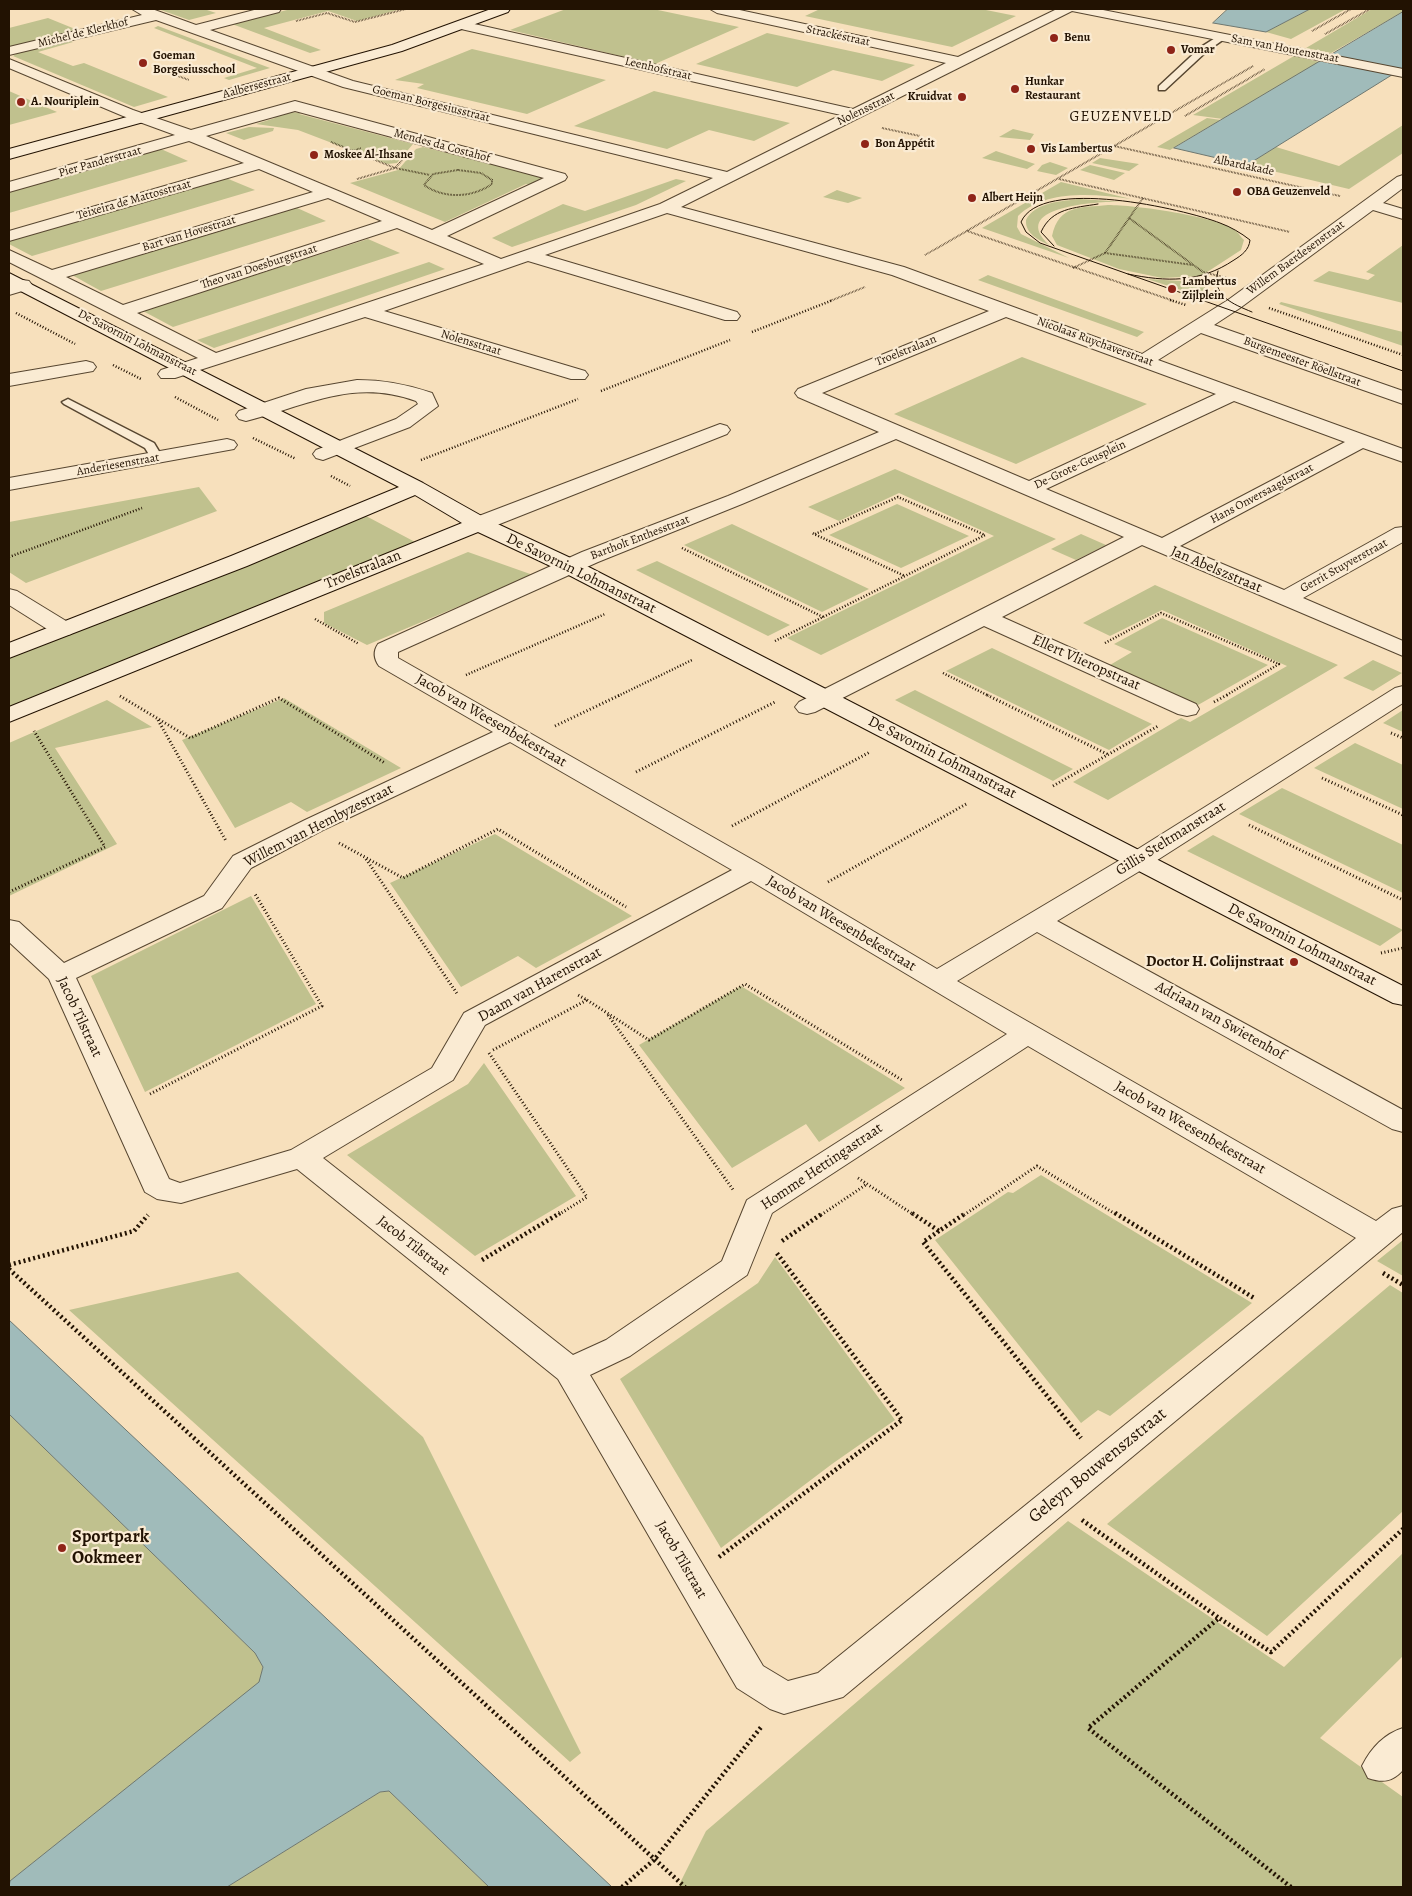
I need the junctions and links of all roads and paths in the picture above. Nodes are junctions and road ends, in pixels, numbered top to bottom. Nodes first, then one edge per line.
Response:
1 (139, 9) edge
2 (274, 9) edge
3 (406, 9) edge
4 (503, 9) edge
5 (717, 9) edge
6 (1067, 9) edge
7 (1078, 9) edge
8 (1150, 9) edge
9 (1351, 9) edge
10 (158, 15) junction
11 (1131, 19) junction
12 (291, 22) dead end
13 (461, 25) junction
14 (195, 29) junction
15 (1223, 37) junction
16 (1282, 49) junction
17 (9, 51) edge
18 (960, 62) junction
19 (9, 63) edge
20 (29, 72) junction
21 (312, 72) junction
22 (1402, 73) edge
23 (9, 78) edge
24 (1162, 88) dead end
25 (855, 114) junction
26 (142, 117) junction
27 (191, 136) junction
28 (1114, 146) junction
29 (353, 151) dead end
30 (9, 154) edge
31 (260, 164) junction
32 (431, 176) junction
33 (729, 176) junction
34 (1059, 178) junction
35 (1403, 180) edge
36 (9, 188) edge
37 (328, 193) junction
38 (1143, 198) junction
39 (1370, 204) junction
40 (666, 208) junction
41 (1403, 214) edge
42 (1129, 218) junction
43 (396, 222) junction
44 (967, 231) junction
45 (9, 236) edge
46 (433, 236) junction
47 (1322, 240) junction
48 (1105, 252) junction
49 (9, 255) edge
50 (526, 255) junction
51 (499, 264) junction
52 (1193, 265) junction
53 (1073, 268) junction
54 (898, 271) junction
55 (50, 276) junction
56 (12, 287) edge
57 (1241, 299) junction
58 (9, 310) edge
59 (1006, 310) junction
60 (365, 311) junction
61 (121, 312) junction
62 (731, 316) dead end
63 (1218, 316) junction
64 (1200, 326) junction
65 (744, 334) dead end
66 (735, 338) dead end
67 (77, 345) dead end
68 (1403, 355) edge
69 (214, 359) junction
70 (1145, 360) junction
71 (111, 363) dead end
72 (86, 367) dead end
73 (187, 368) junction
74 (168, 374) junction
75 (578, 375) dead end
76 (10, 378) edge
77 (146, 382) dead end
78 (598, 392) dead end
79 (1235, 393) junction
80 (171, 395) dead end
81 (1403, 398) edge
82 (579, 399) dead end
83 (68, 402) dead end
84 (259, 419) junction
85 (222, 422) dead end
86 (720, 430) dead end
87 (896, 432) junction
88 (1361, 441) junction
89 (228, 445) dead end
90 (1403, 456) edge
91 (157, 458) junction
92 (330, 459) junction
93 (300, 461) dead end
94 (381, 476) junction
95 (9, 484) edge
96 (1029, 489) junction
97 (408, 490) junction
98 (142, 508) dead end
99 (479, 524) junction
100 (1403, 533) edge
101 (1141, 538) junction
102 (677, 546) dead end
103 (1162, 547) junction
104 (9, 557) edge
105 (569, 566) junction
106 (904, 576) junction
107 (9, 596) edge
108 (1284, 599) junction
109 (608, 613) dead end
110 (310, 616) dead end
111 (824, 617) junction
112 (984, 617) junction
113 (63, 629) junction
114 (1103, 644) dead end
115 (722, 646) junction
116 (386, 649) junction
117 (1403, 649) edge
118 (9, 651) edge
119 (744, 657) junction
120 (943, 673) dead end
121 (436, 688) junction
122 (1403, 693) edge
123 (119, 696) dead end
124 (778, 701) dead end
125 (816, 703) junction
126 (1184, 711) junction
127 (9, 715) edge
128 (157, 719) junction
129 (32, 728) dead end
130 (517, 737) junction
131 (873, 751) dead end
132 (1108, 755) junction
133 (1291, 763) junction
134 (412, 780) junction
135 (606, 787) junction
136 (970, 802) dead end
137 (1026, 802) junction
138 (1217, 809) junction
139 (1403, 815) edge
140 (314, 825) junction
141 (700, 842) junction
142 (366, 859) junction
143 (1139, 860) junction
144 (240, 865) junction
145 (751, 870) junction
146 (253, 889) dead end
147 (9, 892) edge
148 (799, 899) junction
149 (1403, 900) edge
150 (1037, 921) junction
151 (653, 923) junction
152 (9, 928) edge
153 (61, 975) junction
154 (549, 980) junction
155 (937, 981) junction
156 (1403, 997) edge
157 (587, 1000) junction
158 (606, 1012) junction
159 (474, 1019) junction
160 (1027, 1034) junction
161 (930, 1096) junction
162 (121, 1109) junction
163 (1403, 1122) edge
164 (302, 1157) junction
165 (830, 1161) junction
166 (867, 1184) junction
167 (168, 1192) junction
168 (753, 1218) junction
169 (1391, 1226) edge
170 (939, 1231) junction
171 (780, 1242) dead end
172 (772, 1247) dead end
173 (9, 1265) edge
174 (9, 1269) edge
175 (452, 1277) junction
176 (1283, 1314) junction
177 (570, 1370) junction
178 (1101, 1463) junction
179 (1055, 1501) junction
180 (1403, 1529) edge
181 (686, 1570) junction
182 (1219, 1618) junction
183 (784, 1698) junction
184 (654, 1860) junction
185 (622, 1887) edge
186 (685, 1887) edge
187 (1291, 1887) edge

1 - 10 street, Goeman Borgesiusstraat
2 - 14 street
3 - 12 path
4 - 13 street, Aalbersestraat
5 - 18 street, Strackéstraat
6 - 18 street, Nolensstraat
7 - 11 street, Sam van Houtenstraat
8 - 11 street
9 - 16 path
10 - 14 street, Goeman Borgesiusstraat
10 - 17 street, Michel de Klerkhof
11 - 15 street, Sam van Houtenstraat
13 - 21 street, Aalbersestraat
13 - 25 street, Leenhofstraat
14 - 21 street, Goeman Borgesiusstraat
15 - 16 street, Sam van Houtenstraat
15 - 24 lane
16 - 22 street, Sam van Houtenstraat
16 - 28 path
18 - 25 street, Nolensstraat
19 - 20 street
20 - 23 street
20 - 26 street
21 - 26 street, Aalbersestraat
21 - 33 street, Goeman Borgesiusstraat
25 - 33 street, Nolensstraat
26 - 27 street
26 - 30 street, Aalbersestraat
27 - 31 street
27 - 36 street, Pier Panderstraat
27 - 46 street, Mendes da Costahof
28 - 34 path
28 - 39 path, Albardakade
29 - 32 path
31 - 37 street
31 - 45 street, Teixeira de Mattosstraat
32 - 32 path
33 - 40 street, Nolensstraat
34 - 38 path
34 - 44 path
35 - 39 street, Willem Baerdesenstraat
37 - 43 street
37 - 55 street, Bart van Hovestraat
38 - 42 path
38 - 47 path
39 - 41 street
39 - 47 street, Willem Baerdesenstraat
40 - 50 street, Nolensstraat
40 - 54 street, Nicolaas Ruychaverstraat
42 - 48 path
42 - 52 path
43 - 46 street
43 - 61 street, Theo van Doesburgstraat
44 - 53 path
44 - 54 path
46 - 51 street
47 - 57 street, Willem Baerdesenstraat
48 - 52 path
48 - 53 path
49 - 55 street, De Savornin Lohmanstraat
50 - 51 street, Nolensstraat
50 - 62 street
51 - 60 street, Nolensstraat
52 - 57 path
53 - 63 path
54 - 59 street, Nicolaas Ruychaverstraat
54 - 65 path
55 - 61 street, De Savornin Lohmanstraat
56 - 73 street, De Savornin Lohmanstraat
56 - 74 street, De Savornin Lohmanstraat
57 - 63 street, Willem Baerdesenstraat
57 - 68 path
58 - 67 path
59 - 70 street, Nicolaas Ruychaverstraat
59 - 87 street, Troelstralaan
60 - 69 street, Nolensstraat
60 - 75 street, Nolensstraat
61 - 69 street, De Savornin Lohmanstraat
63 - 64 street, Willem Baerdesenstraat
64 - 70 street, Willem Baerdesenstraat
64 - 81 street, Burgemeester Röellstraat
66 - 78 path
69 - 73 street, Nolensstraat
70 - 79 street, Nicolaas Ruychaverstraat
71 - 77 path
72 - 76 street
73 - 74 street, Nolensstraat
73 - 84 street, De Savornin Lohmanstraat
74 - 84 street, De Savornin Lohmanstraat
79 - 88 street, Nicolaas Ruychaverstraat
79 - 96 street, De-Grote-Geusplein
80 - 85 path
82 - 94 path
83 - 91 lane
84 - 92 street, De Savornin Lohmanstraat
84 - 92 street
84 - 93 path
86 - 99 street, Troelstralaan
87 - 96 street, De-Grote-Geusplein
87 - 105 street, Bartholt Enthesstraat
88 - 90 street, Nicolaas Ruychaverstraat
88 - 103 street, Hans Onversaagdstraat
89 - 91 street, Anderiesenstraat
91 - 95 street, Anderiesenstraat
92 - 94 street, De Savornin Lohmanstraat
92 - 94 path
94 - 97 street, De Savornin Lohmanstraat
96 - 101 street, Jan Abelszstraat
97 - 99 street, De Savornin Lohmanstraat
97 - 113 street
98 - 104 path
99 - 105 street, De Savornin Lohmanstraat
99 - 127 street, Troelstralaan
100 - 108 street, Gerrit Stuyverstraat
101 - 103 street, Jan Abelszstraat
101 - 112 street
102 - 111 path
103 - 108 street, Jan Abelszstraat
105 - 115 street, De Savornin Lohmanstraat
105 - 116 street, Bartholt Enthesstraat
106 - 106 path
106 - 111 path
107 - 113 street
108 - 117 street, Jan Abelszstraat
109 - 121 path
110 - 116 path
111 - 119 path
112 - 125 street
112 - 126 street, Ellert Vlieropstraat
113 - 118 street
114 - 126 path
115 - 119 street, De Savornin Lohmanstraat
115 - 130 path
116 - 121 street, Jacob van Weesenbekestraat
119 - 125 street, De Savornin Lohmanstraat
120 - 132 path
121 - 130 street, Jacob van Weesenbekestraat
122 - 133 street, Gillis Steltmanstraat
123 - 128 path
124 - 135 path
125 - 137 street, De Savornin Lohmanstraat
126 - 132 path
128 - 134 path
128 - 144 path
129 - 147 path
130 - 134 street, Willem van Hembyzestraat
130 - 135 street, Jacob van Weesenbekestraat
131 - 141 path
132 - 137 path
133 - 138 street, Gillis Steltmanstraat
133 - 139 path
134 - 140 street, Willem van Hembyzestraat
135 - 141 street, Jacob van Weesenbekestraat
136 - 148 path
137 - 143 street, De Savornin Lohmanstraat
138 - 143 street, Gillis Steltmanstraat
138 - 149 path
140 - 142 path
140 - 144 street, Willem van Hembyzestraat
141 - 145 street, Jacob van Weesenbekestraat
142 - 151 path
142 - 159 path
143 - 150 street, Gillis Steltmanstraat
143 - 156 street, De Savornin Lohmanstraat
144 - 153 street, Willem van Hembyzestraat
145 - 148 street, Jacob van Weesenbekestraat
145 - 151 street, Daam van Harenstraat
146 - 162 path
148 - 155 street, Jacob van Weesenbekestraat
150 - 155 street, Gillis Steltmanstraat
150 - 163 street, Adriaan van Swietenhof
151 - 154 street, Daam van Harenstraat
152 - 153 street, Jacob Tilstraat
153 - 162 street, Jacob Tilstraat
154 - 157 path
154 - 159 street, Daam van Harenstraat
155 - 160 street, Jacob van Weesenbekestraat
157 - 158 path
157 - 175 path
158 - 161 path
158 - 168 path
159 - 164 street, Daam van Harenstraat
160 - 161 street, Homme Hettingastraat
160 - 169 street, Jacob van Weesenbekestraat
161 - 165 street, Homme Hettingastraat
162 - 167 street, Jacob Tilstraat
164 - 167 street
164 - 175 street, Jacob Tilstraat
165 - 166 path
165 - 168 street, Homme Hettingastraat
166 - 170 path
166 - 171 path
167 - 173 path
168 - 177 street, Homme Hettingastraat
169 - 176 street, Geleyn Bouwenszstraat
170 - 176 path
170 - 178 path
172 - 181 path
174 - 184 path
175 - 177 street, Jacob Tilstraat
176 - 178 street, Geleyn Bouwenszstraat
177 - 181 street, Jacob Tilstraat
178 - 179 street, Geleyn Bouwenszstraat
179 - 182 path
179 - 183 street, Geleyn Bouwenszstraat
180 - 182 path
181 - 183 street, Jacob Tilstraat
182 - 187 path
183 - 184 path
184 - 185 path
184 - 186 path

